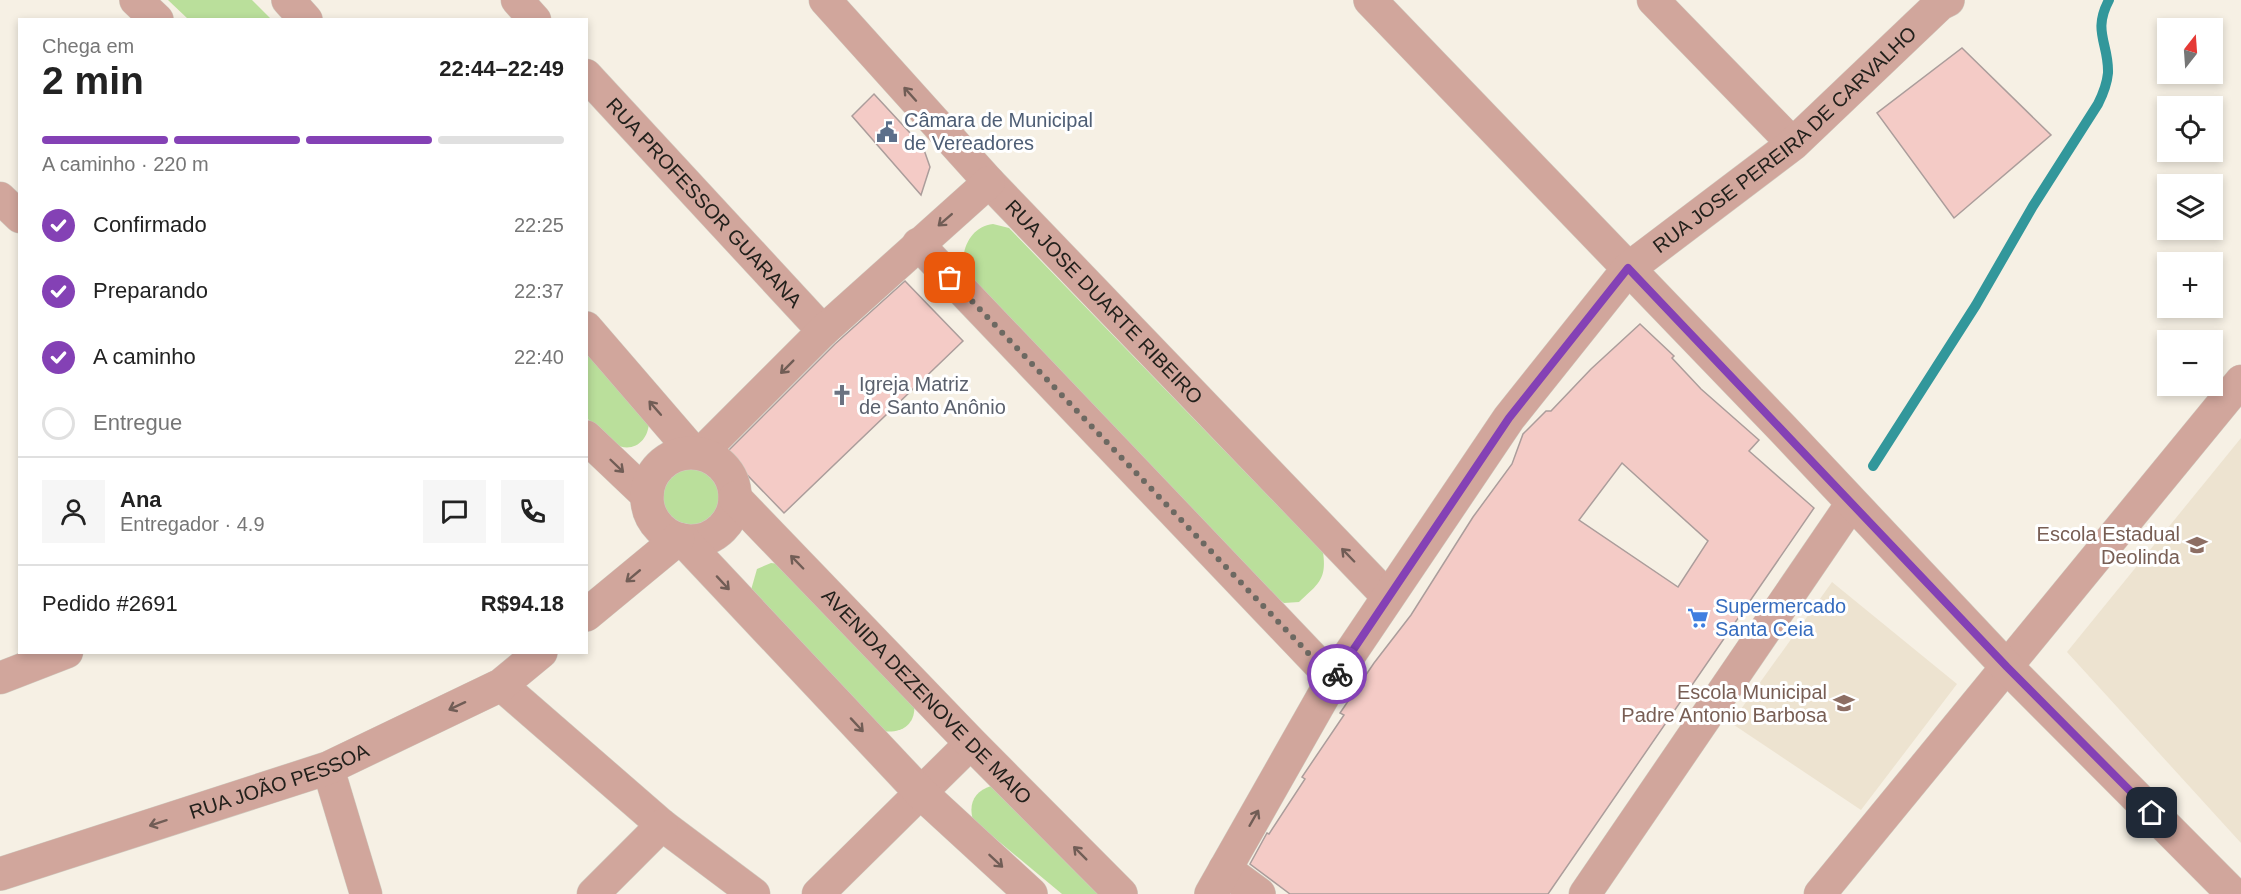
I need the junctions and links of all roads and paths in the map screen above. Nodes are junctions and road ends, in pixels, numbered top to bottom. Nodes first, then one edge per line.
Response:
1 (136, 0) edge
2 (288, 0) edge
3 (517, 0) edge
4 (825, 0) edge
5 (1653, 0) edge
6 (1376, 2) edge
7 (1942, 2) edge
8 (155, 18) edge
9 (304, 18) edge
10 (533, 18) edge
11 (588, 77) edge
12 (1793, 144) junction
13 (989, 182) junction
14 (0, 198) edge
15 (18, 215) edge
16 (918, 244) junction
17 (1628, 268) junction
18 (588, 330) edge
19 (823, 331) junction
20 (2241, 381) edge
21 (588, 439) edge
22 (697, 453) junction
23 (647, 495) junction
24 (735, 498) junction
25 (1852, 503) junction
26 (681, 540) junction
27 (1388, 597) junction
28 (588, 613) edge
29 (62, 654) edge
30 (539, 654) edge
31 (2007, 667) junction
32 (0, 678) edge
33 (1333, 679) junction
34 (501, 685) junction
35 (971, 743) junction
36 (328, 768) junction
37 (921, 793) junction
38 (663, 825) junction
39 (0, 874) edge
40 (1218, 881) edge
41 (366, 894) edge
42 (593, 894) edge
43 (754, 894) edge
44 (818, 894) edge
45 (1031, 894) edge
46 (1121, 894) edge
47 (1259, 894) edge
48 (1585, 894) edge
49 (1820, 894) edge
50 (2233, 894) edge

1 - 8 street
2 - 9 street
3 - 10 street
13 -> 4 street, RUA JOSE DUARTE RIBEIRO
5 - 12 street
6 - 17 street
7 - 12 street, RUA JOSE PEREIRA DE CARVALHO
11 - 19 street, RUA PROFESSOR GUARANA
12 - 17 street, RUA JOSE PEREIRA DE CARVALHO
13 -> 16 street
27 -> 13 street, RUA JOSE DUARTE RIBEIRO
14 - 15 street
16 - 19 street
16 - 33 street
17 - 25 street
17 - 27 street, RUA JOSE PEREIRA DE CARVALHO
22 -> 18 street
19 -> 22 street
20 - 31 street
21 -> 23 street
22 - 23 street
22 - 24 street
23 - 26 street
24 - 26 street
35 -> 24 street, AVENIDA DEZENOVE DE MAIO
25 - 31 street
25 - 48 street
26 -> 28 street
26 -> 37 street
27 - 33 street, RUA JOSE PEREIRA DE CARVALHO
29 - 32 street
30 - 34 street, RUA JOÃO PESSOA
31 - 49 street
31 - 50 street
40 -> 33 street, RUA JOSE PEREIRA DE CARVALHO
34 -> 36 street, RUA JOÃO PESSOA
34 - 38 street
35 - 37 street
46 -> 35 street, AVENIDA DEZENOVE DE MAIO
36 -> 39 street, RUA JOÃO PESSOA
36 - 41 street
37 - 44 street
37 -> 45 street
38 - 42 street
38 - 43 street
40 - 47 street

